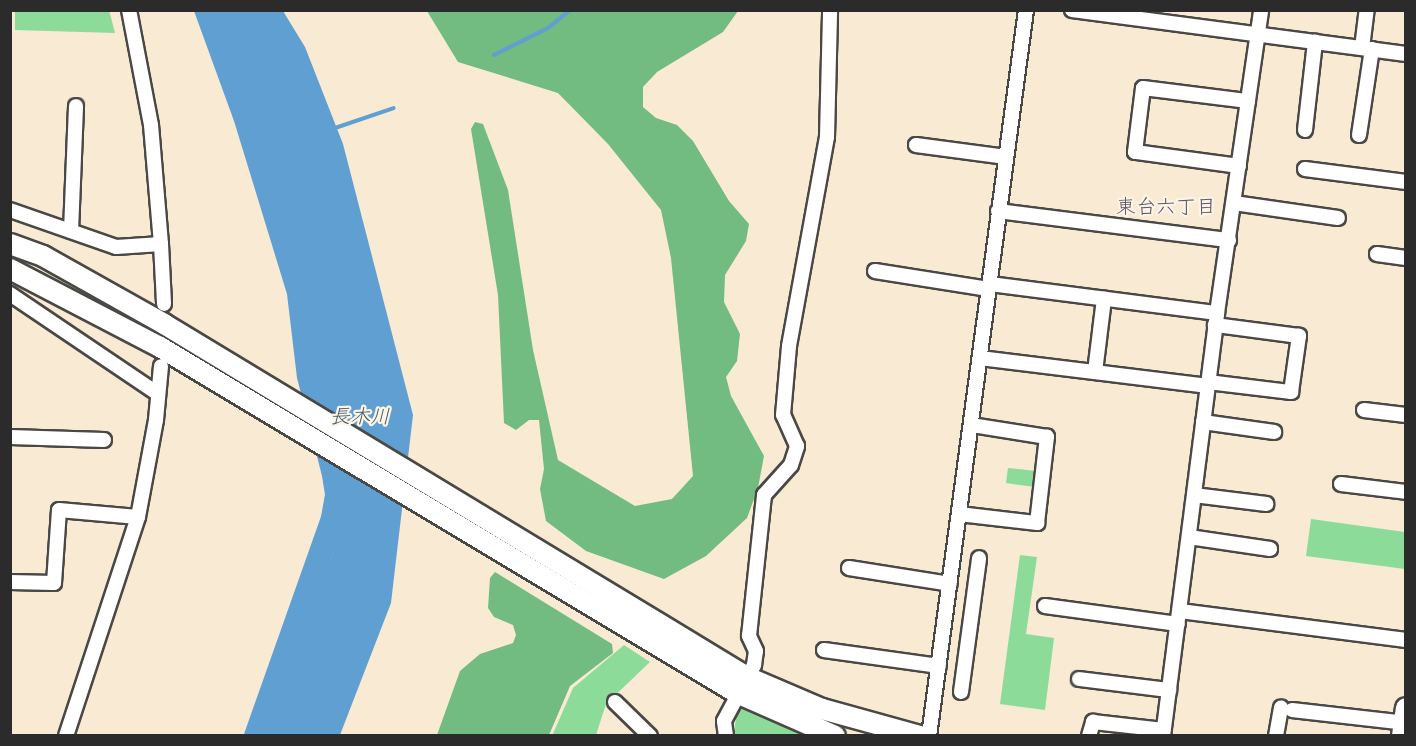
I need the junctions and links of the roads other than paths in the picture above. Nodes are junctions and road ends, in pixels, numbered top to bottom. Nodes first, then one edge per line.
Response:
1 (129, 10) edge
2 (830, 10) edge
3 (1026, 10) edge
4 (1072, 10) edge
5 (1261, 10) edge
6 (1367, 10) edge
7 (1258, 35) junction
8 (1315, 42) junction
9 (1367, 49) junction
10 (1406, 54) edge
11 (1248, 101) junction
12 (76, 105) dead end
13 (1305, 130) dead end
14 (1359, 135) dead end
15 (916, 145) dead end
16 (1006, 158) junction
17 (1239, 166) junction
18 (1305, 169) dead end
19 (1406, 182) edge
20 (1234, 203) junction
21 (10, 210) edge
22 (998, 211) junction
23 (1338, 218) dead end
24 (71, 231) junction
25 (1229, 240) junction
26 (10, 244) edge
27 (161, 244) junction
28 (1377, 254) dead end
29 (1406, 258) edge
30 (10, 269) edge
31 (875, 271) dead end
32 (989, 287) junction
33 (10, 294) edge
34 (1104, 299) junction
35 (164, 304) dead end
36 (1216, 319) junction
37 (160, 357) junction
38 (980, 358) junction
39 (1095, 372) junction
40 (1208, 384) junction
41 (157, 393) junction
42 (1364, 410) dead end
43 (1406, 415) edge
44 (1203, 422) junction
45 (971, 425) junction
46 (1274, 432) dead end
47 (10, 437) edge
48 (104, 440) dead end
49 (1341, 484) dead end
50 (1406, 492) edge
51 (1194, 495) junction
52 (1266, 504) dead end
53 (959, 514) junction
54 (138, 517) junction
55 (1189, 537) junction
56 (1270, 549) dead end
57 (979, 558) dead end
58 (849, 568) dead end
59 (10, 582) edge
60 (950, 584) junction
61 (1045, 606) dead end
62 (1179, 617) junction
63 (945, 618) junction
64 (970, 621) junction
65 (1406, 640) edge
66 (825, 650) dead end
67 (939, 666) junction
68 (1079, 679) dead end
69 (742, 685) junction
70 (1169, 690) junction
71 (961, 692) dead end
72 (615, 702) dead end
73 (1404, 722) edge
74 (1164, 733) edge
75 (66, 735) edge
76 (650, 735) edge
77 (726, 735) edge
78 (835, 735) edge
79 (920, 735) edge
80 (929, 735) edge
81 (1089, 735) edge
82 (1276, 735) edge

1 - 27 street
2 - 69 street
3 - 16 street
4 - 7 street
5 - 7 street
6 - 9 street
7 - 8 street
7 - 11 street
8 - 9 street
8 - 13 street
9 - 10 street
9 - 14 street
11 - 17 street
11 - 17 street
12 - 24 street
15 - 16 street
16 - 22 street
17 - 20 street
18 - 19 street
20 - 23 street
20 - 25 street
21 - 24 street
22 - 25 street
22 - 32 street
24 - 27 street
25 - 36 street
26 - 69 street
27 - 35 street
28 - 29 street
30 - 37 street
31 - 32 street
32 - 34 street
32 - 38 street
33 - 41 street
34 - 36 street
34 - 39 street
36 - 40 street
36 - 40 street
37 - 41 street
37 - 69 street
38 - 39 street
38 - 45 street
39 - 40 street
40 - 44 street
41 - 54 street
42 - 43 street
44 - 46 street
44 - 51 street
45 - 53 street
45 - 53 street
47 - 48 street
49 - 50 street
51 - 52 street
51 - 55 street
53 - 60 street
54 - 59 street
54 - 75 street
55 - 56 street
55 - 62 street
57 - 64 street
58 - 60 street
60 - 63 street
61 - 62 street
62 - 65 street
62 - 70 street
63 - 64 street
63 - 67 street
64 - 71 street
66 - 67 street
67 - 80 street
68 - 70 street
69 - 77 street
69 - 78 street
69 - 79 street
70 - 74 street
72 - 76 street
73 - 82 street
74 - 81 street

